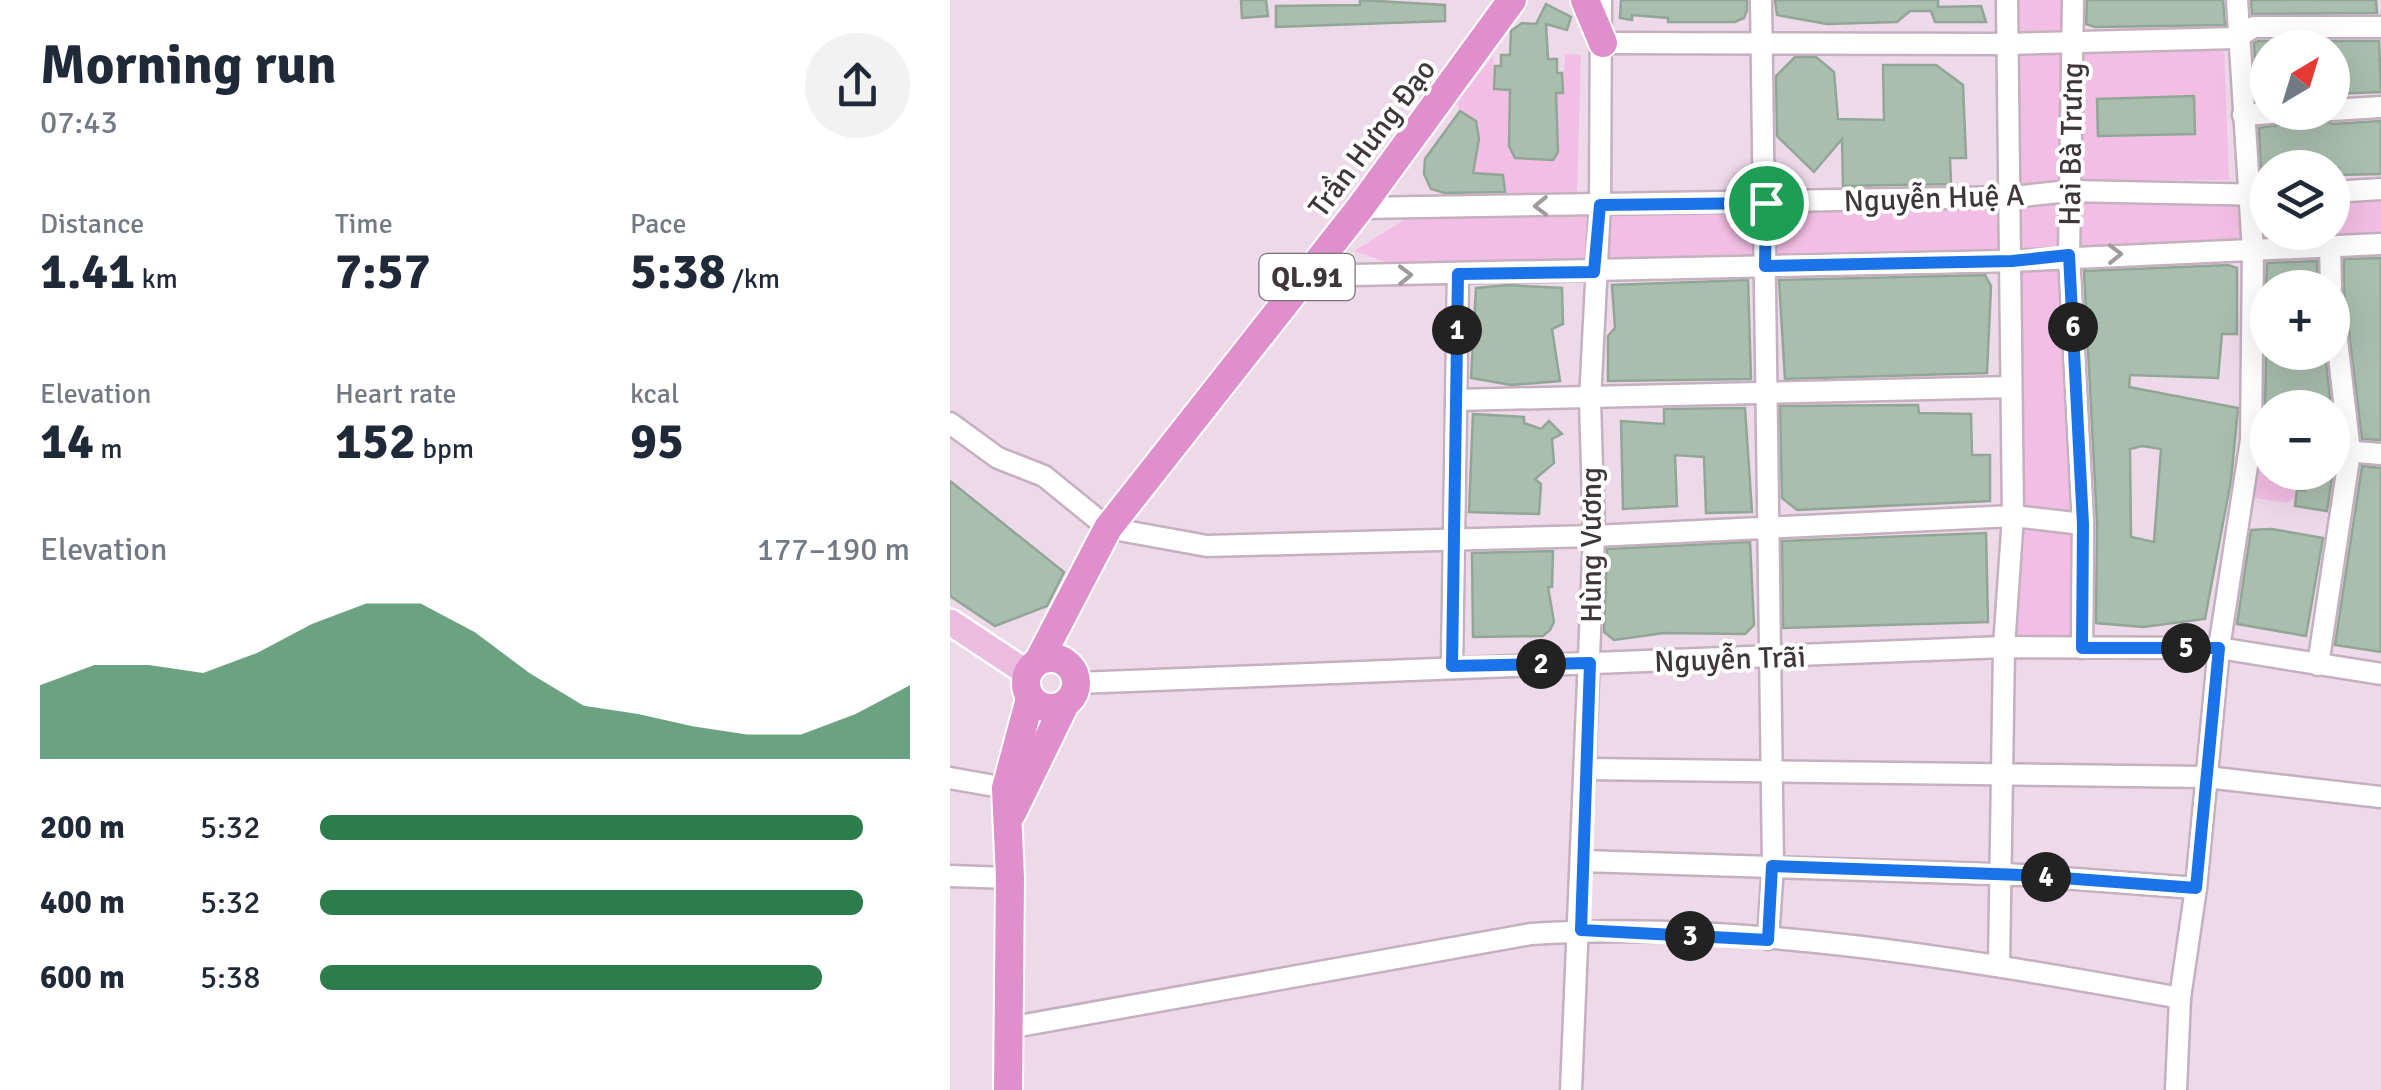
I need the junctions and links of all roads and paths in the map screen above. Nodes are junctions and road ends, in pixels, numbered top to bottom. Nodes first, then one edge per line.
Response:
1 (1524, 0) edge
2 (1585, 0) edge
3 (1601, 0) edge
4 (1761, 0) edge
5 (2007, 0) edge
6 (2073, 0) edge
7 (2237, 0) edge
8 (1505, 11) edge
9 (2381, 28) edge
10 (2236, 38) junction
11 (2074, 40) junction
12 (1603, 42) junction
13 (1762, 43) junction
14 (2006, 44) junction
15 (2381, 107) edge
16 (2350, 109) edge
17 (2250, 114) edge
18 (2242, 115) junction
19 (2250, 156) edge
20 (2381, 189) edge
21 (2069, 191) junction
22 (2350, 191) edge
23 (2250, 196) edge
24 (2012, 197) junction
25 (1766, 203) junction
26 (1600, 205) junction
27 (1360, 208) junction
28 (2381, 244) edge
29 (2350, 245) edge
30 (2253, 250) joint
31 (2069, 255) junction
32 (2012, 261) junction
33 (1765, 266) junction
34 (1594, 272) junction
35 (1458, 274) junction
36 (1308, 276) junction
37 (2011, 387) junction
38 (2257, 390) edge
39 (1767, 394) junction
40 (1456, 400) junction
41 (1590, 400) junction
42 (950, 423) edge
43 (2350, 452) edge
44 (2381, 454) edge
45 (2250, 488) edge
46 (2337, 490) edge
47 (2013, 516) junction
48 (2083, 524) junction
49 (1769, 525) junction
50 (1108, 528) junction
51 (1594, 536) junction
52 (1454, 537) junction
53 (950, 622) edge
54 (2004, 647) junction
55 (2082, 648) junction
56 (2219, 648) junction
57 (1769, 659) junction
58 (1590, 663) junction
59 (2318, 665) junction
60 (1452, 666) junction
61 (2381, 674) edge
62 (1032, 678) junction
63 (1072, 687) junction
64 (1586, 770) junction
65 (1771, 772) junction
66 (2206, 777) junction
67 (950, 778) edge
68 (2004, 778) junction
69 (1006, 788) junction
70 (2381, 797) edge
71 (1010, 819) junction
72 (1584, 862) junction
73 (1772, 866) junction
74 (950, 876) edge
75 (2002, 876) junction
76 (1010, 878) junction
77 (2196, 888) junction
78 (1581, 930) junction
79 (1768, 940) junction
80 (1999, 965) junction
81 (2180, 998) junction
82 (1008, 1028) junction
83 (1008, 1090) edge
84 (1571, 1090) edge
85 (2176, 1090) edge

1 - 8 highway, QL.91
2 - 12 highway
3 - 12 street, Hùng Vương
4 - 13 street
5 - 14 street, Hai Bà Trưng
6 - 11 street, Hai Bà Trưng
7 - 10 street
8 - 27 highway, Trần Hưng Đạo / QL.91
9 - 10 street
10 - 11 street
10 - 18 street
11 - 14 street
11 - 21 street, Hai Bà Trưng
12 - 13 street
12 - 26 street, Hùng Vương
13 - 14 street
13 - 25 street
14 - 24 street, Hai Bà Trưng
15 - 16 street
17 - 18 street
18 - 19 street
20 - 22 street
21 - 23 street, Nguyễn Huệ A
21 - 24 street, Nguyễn Huệ A
21 - 31 street, Hai Bà Trưng
24 - 25 street, Nguyễn Huệ A
24 - 32 street, Hai Bà Trưng
25 - 26 street, Nguyễn Huệ A
25 - 33 street
26 -> 27 street, Nguyễn Huệ A
26 - 34 street, Hùng Vương
27 - 36 highway, Trần Hưng Đạo / QL.91
28 - 29 street
31 -> 30 street
30 - 38 street
31 - 32 street
31 - 48 street, Hai Bà Trưng
32 - 33 street
32 - 37 street, Hai Bà Trưng
33 - 34 street
33 - 39 street
34 - 35 street
34 - 41 street, Hùng Vương
36 -> 35 street
35 - 40 street
36 - 50 highway, Trần Hưng Đạo / QL.91
37 - 39 street
37 - 47 street, Hai Bà Trưng
39 - 41 street
39 - 49 street
40 - 41 street
40 - 52 street
41 - 51 street, Hùng Vương
42 - 50 street
43 - 44 street
45 - 56 street
46 - 59 street
47 - 48 street
47 - 49 street
47 - 54 street, Hai Bà Trưng
48 - 55 street, Hai Bà Trưng
49 - 51 street
49 - 57 street
50 - 52 street
50 - 62 highway, Trần Hưng Đạo / QL.91
50 - 63 highway, Trần Hưng Đạo / QL.91
51 - 52 street
51 - 58 street, Hùng Vương
52 - 60 street
53 - 62 main road
54 - 55 street, Nguyễn Trãi
54 - 57 street, Nguyễn Trãi
54 - 68 street, Hai Bà Trưng
55 - 56 street, Nguyễn Trãi
56 - 59 street, Nguyễn Trãi
56 - 66 street
57 - 58 street, Nguyễn Trãi
57 - 65 street
58 - 60 street, Nguyễn Trãi
58 - 64 street, Hùng Vương
59 - 61 street, Nguyễn Trãi
60 - 63 street, Nguyễn Trãi
62 - 63 highway
62 - 63 highway
62 - 69 highway, Trần Hưng Đạo / QL.91
63 - 71 highway, Trần Hưng Đạo / QL.91
64 - 65 street
64 - 72 street, Hùng Vương
65 - 68 street
65 - 73 street
66 - 68 street
66 - 70 street
66 - 77 street
67 - 69 street
68 - 75 street, Hai Bà Trưng
69 - 71 highway, Trần Hưng Đạo / QL.91
71 - 76 highway, Trần Hưng Đạo / QL.91
72 - 73 street
72 - 78 street, Hùng Vương
73 - 75 street
73 - 79 street
74 - 76 street
75 - 77 street
75 - 80 street, Hai Bà Trưng
76 - 82 highway, Trần Hưng Đạo / QL.91
77 - 81 street
78 - 79 street
78 - 82 street
78 - 84 street, Hùng Vương
79 - 80 street
80 - 81 street
81 - 85 street
82 - 83 highway, Trần Hưng Đạo / QL.91

